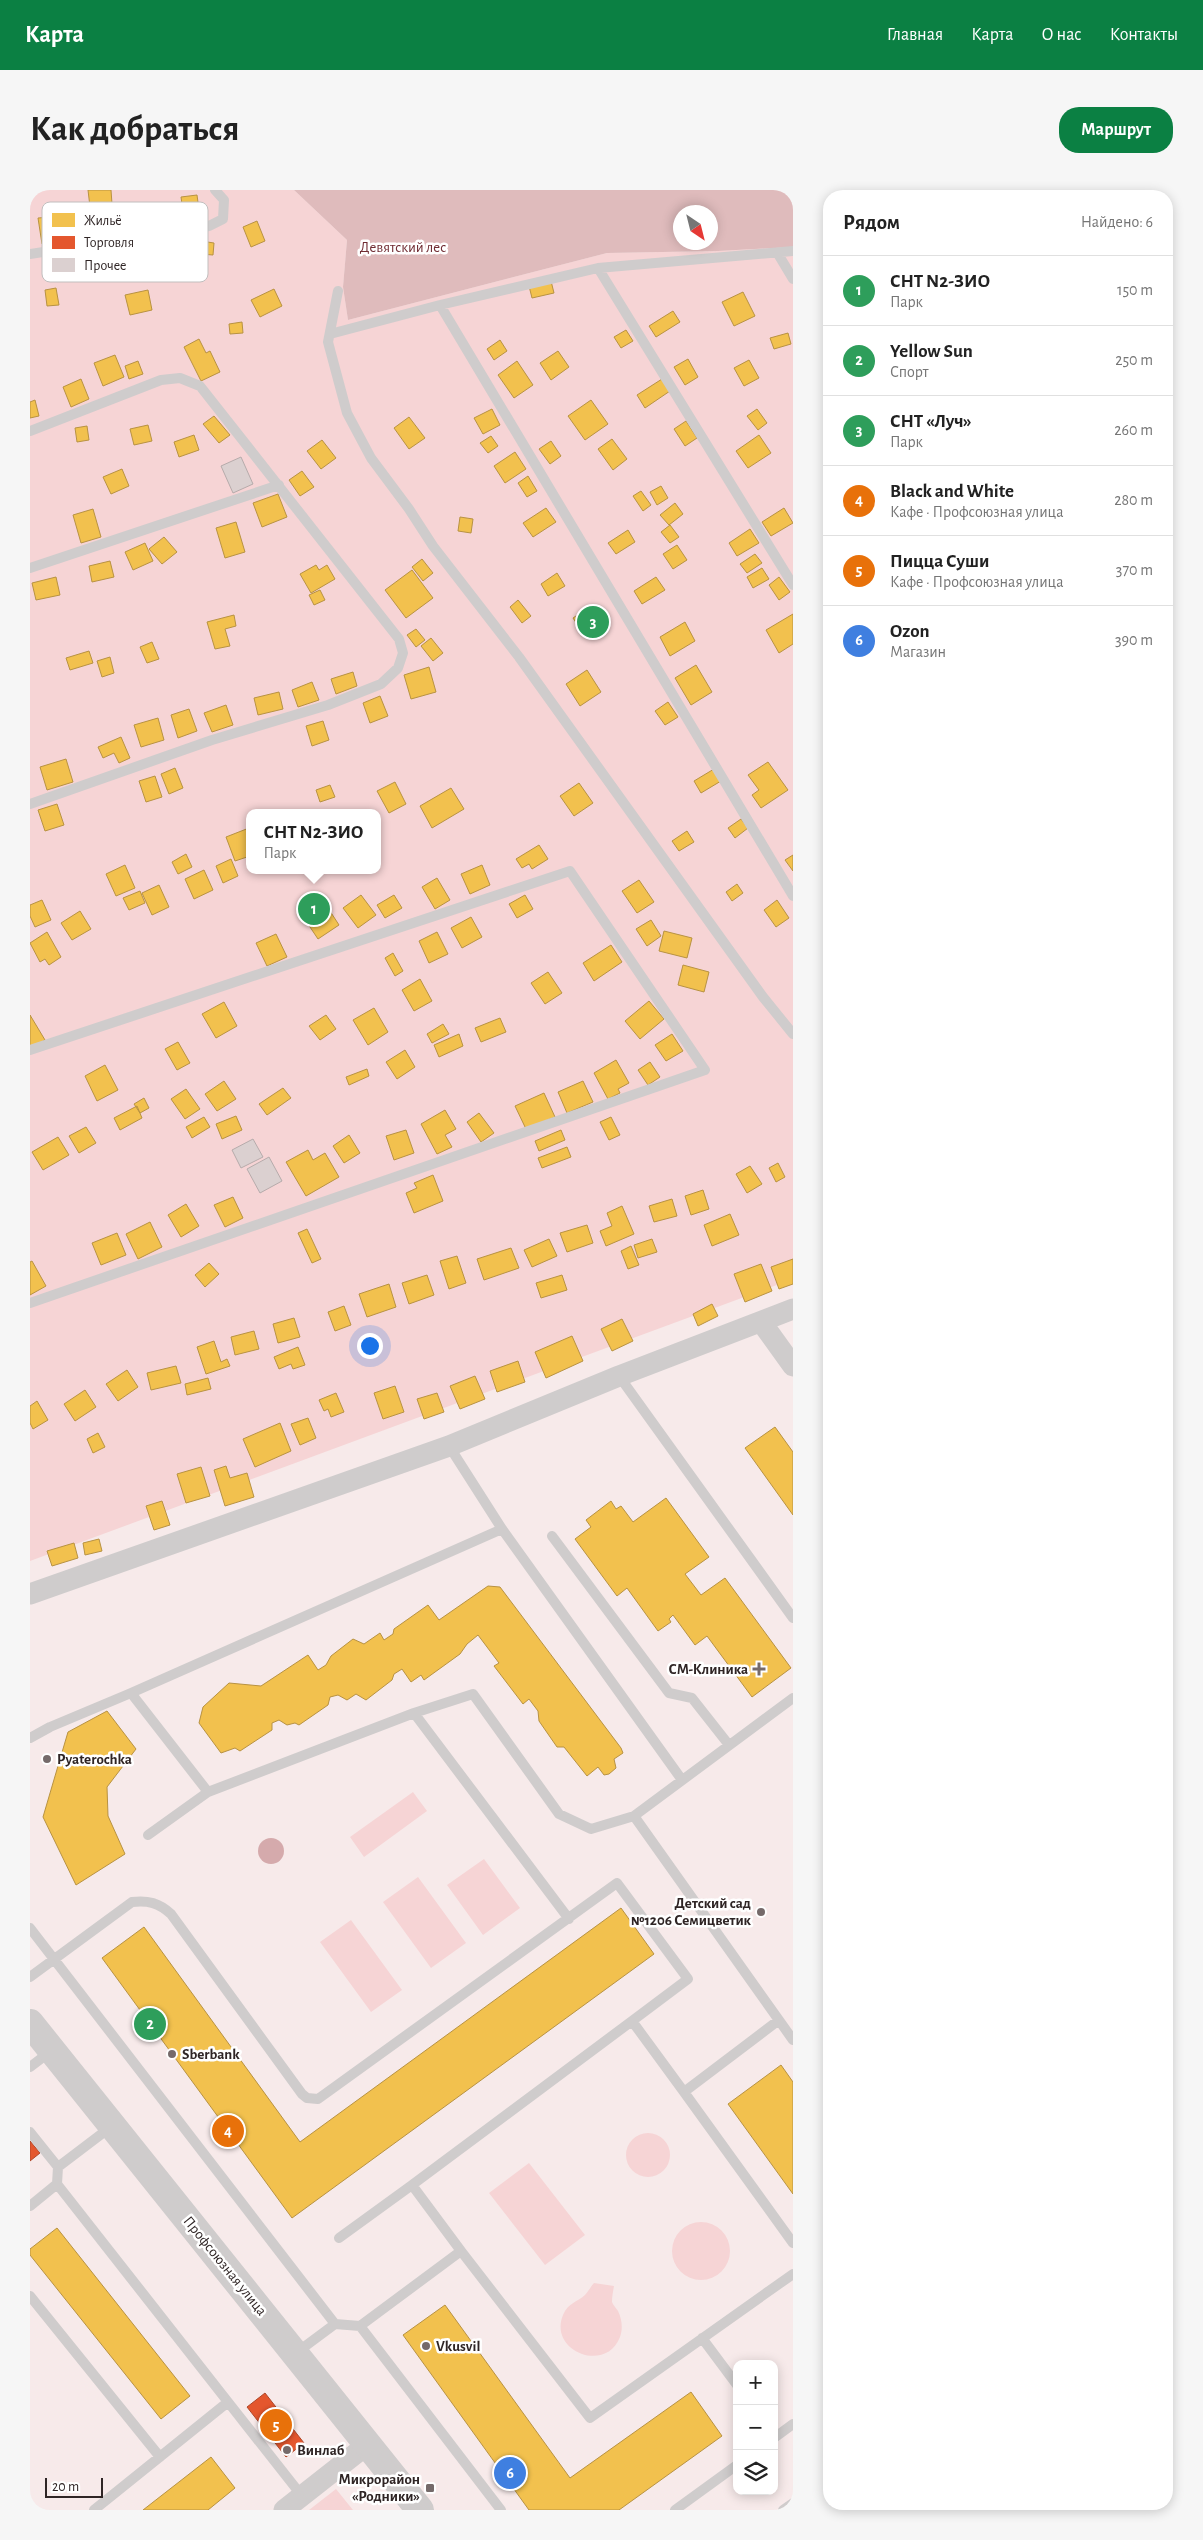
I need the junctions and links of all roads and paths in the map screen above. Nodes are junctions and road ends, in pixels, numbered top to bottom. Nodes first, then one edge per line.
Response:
1 (215, 190) edge
2 (208, 226) edge
3 (793, 251) edge
4 (778, 254) junction
5 (598, 268) junction
6 (793, 279) edge
7 (338, 291) dead end
8 (440, 305) junction
9 (330, 334) junction
10 (30, 431) edge
11 (279, 485) junction
12 (30, 568) edge
13 (793, 585) edge
14 (30, 804) edge
15 (793, 896) edge
16 (793, 1034) edge
17 (30, 1050) edge
18 (30, 1303) edge
19 (793, 1309) edge
20 (762, 1323) junction
21 (793, 1366) edge
22 (619, 1376) junction
23 (449, 1446) junction
24 (502, 1529) junction
25 (552, 1536) dead end
26 (30, 1594) edge
27 (789, 1604) edge
28 (793, 1618) edge
29 (132, 1693) junction
30 (793, 1698) edge
31 (414, 1713) junction
32 (30, 1738) edge
33 (729, 1745) junction
34 (682, 1780) junction
35 (208, 1792) junction
36 (634, 1816) junction
37 (148, 1835) dead end
38 (569, 1919) junction
39 (30, 1928) edge
40 (53, 1960) junction
41 (30, 1977) edge
42 (779, 2020) junction
43 (632, 2021) junction
44 (30, 2023) edge
45 (793, 2040) edge
46 (52, 2051) junction
47 (30, 2067) edge
48 (684, 2092) junction
49 (112, 2126) junction
50 (30, 2132) edge
51 (58, 2167) junction
52 (58, 2184) junction
53 (412, 2185) junction
54 (30, 2206) edge
55 (339, 2238) dead end
56 (793, 2243) edge
57 (461, 2251) junction
58 (793, 2274) edge
59 (30, 2296) edge
60 (335, 2324) junction
61 (360, 2326) junction
62 (702, 2338) junction
63 (295, 2354) junction
64 (733, 2380) edge
65 (228, 2402) junction
66 (793, 2424) edge
67 (778, 2435) edge
68 (368, 2444) junction
69 (160, 2457) junction
70 (733, 2468) edge
71 (302, 2496) junction
72 (793, 2503) edge
73 (94, 2510) edge
74 (284, 2510) edge
75 (420, 2510) edge
76 (500, 2510) edge
77 (675, 2510) edge
78 (783, 2510) edge

1 - 2 lane
3 - 4 lane
4 - 5 lane
4 - 6 lane
5 - 8 lane
5 - 13 lane
7 - 9 lane
8 - 9 lane
8 - 15 lane
9 - 16 lane
10 - 11 lane
11 - 12 lane
11 - 14 lane
17 - 18 lane
19 - 20 street
20 - 21 street
20 - 22 street
22 - 23 street
22 - 27 lane
23 - 24 lane
23 - 26 street
24 - 29 lane
24 - 34 lane
25 - 33 lane
27 - 28 lane
29 - 32 lane
29 - 35 lane
30 - 33 lane
31 - 35 lane
31 - 36 lane
31 - 38 lane
33 - 34 lane
34 - 36 lane
35 - 37 lane
36 - 42 lane
38 - 40 lane
38 - 43 lane
39 - 40 lane
40 - 41 lane
40 - 60 lane
42 - 45 lane
42 - 48 lane
43 - 48 lane
43 - 53 lane
44 - 46 main road, Профсоюзная улица
46 - 47 lane
46 - 49 main road, Профсоюзная улица
48 - 56 lane
49 - 51 lane
49 - 63 main road, Профсоюзная улица
50 - 51 lane
51 - 52 lane
52 - 54 lane
52 - 65 lane
53 - 55 lane
53 - 57 lane
57 - 61 lane
57 - 62 lane
58 - 62 lane
59 - 69 lane
60 - 61 lane
60 - 63 lane
61 - 76 lane
62 - 64 lane
63 - 68 main road, Профсоюзная улица
65 - 69 lane
65 - 71 lane
66 - 67 lane
68 - 71 street
68 - 75 main road, Профсоюзная улица
69 - 73 lane
70 - 77 lane
71 - 74 street
72 - 78 lane

